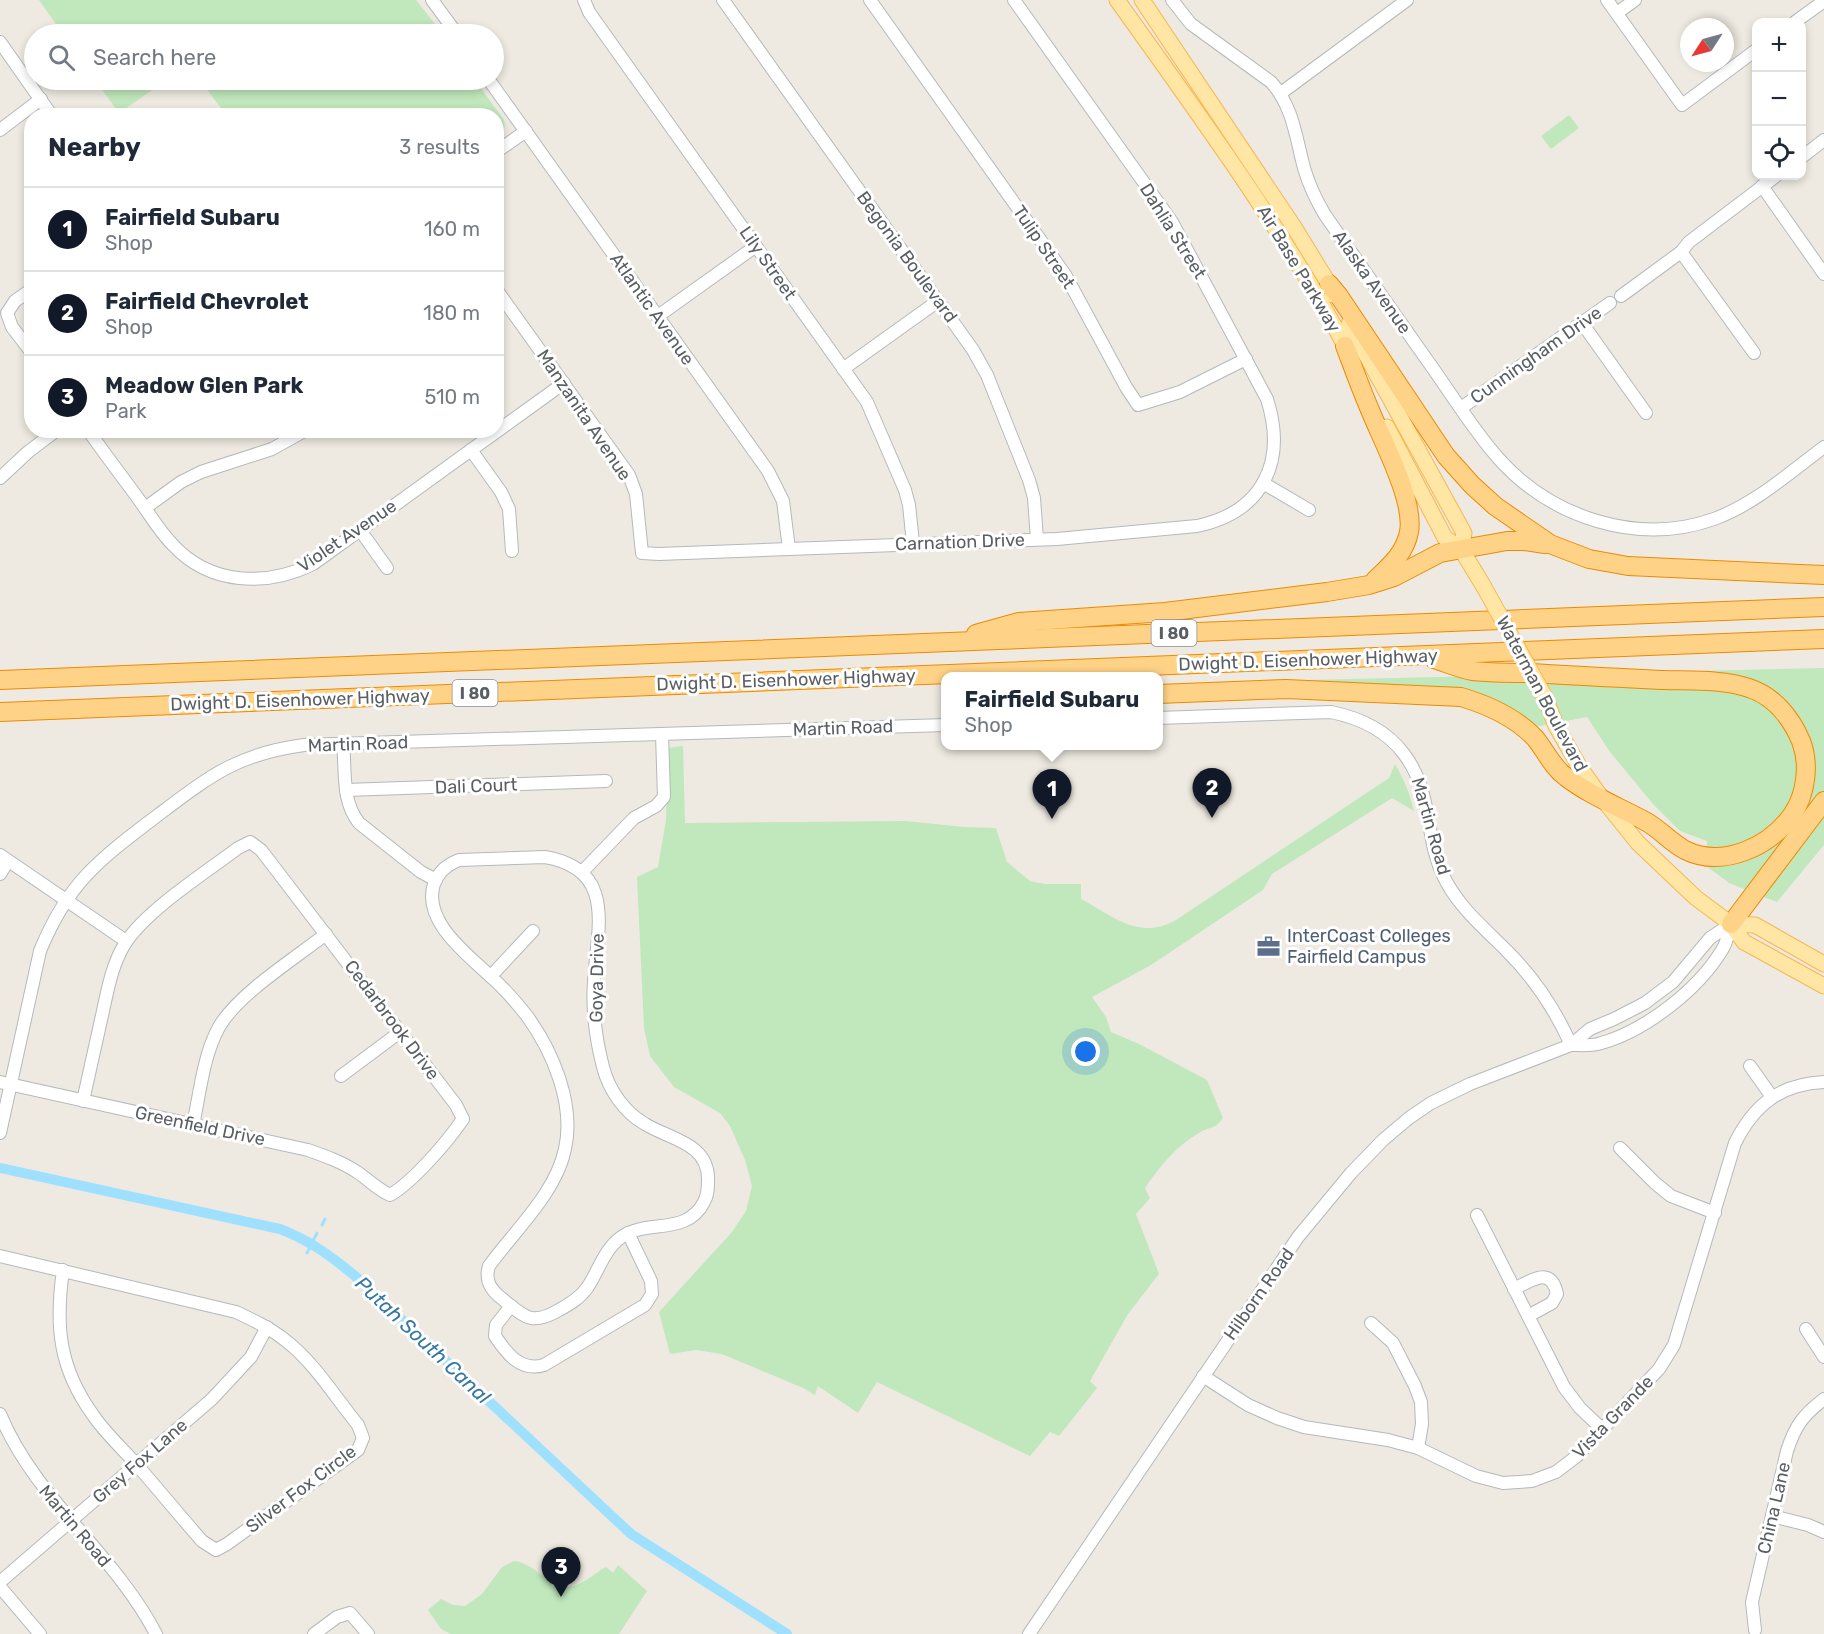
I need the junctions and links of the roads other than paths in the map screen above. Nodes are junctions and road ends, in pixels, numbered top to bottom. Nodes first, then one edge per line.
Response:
1 (432, 0) edge
2 (584, 0) edge
3 (723, 0) edge
4 (870, 0) edge
5 (1014, 0) edge
6 (1117, 0) edge
7 (1142, 0) edge
8 (1172, 0) edge
9 (1407, 0) edge
10 (1608, 0) edge
11 (1635, 0) edge
12 (1824, 1) edge
13 (1617, 13) junction
14 (1801, 18) edge
15 (450, 24) edge
16 (0, 42) edge
17 (1752, 53) edge
18 (24, 75) edge
19 (35, 90) edge
20 (496, 90) edge
21 (1281, 93) junction
22 (41, 99) junction
23 (29, 108) edge
24 (47, 108) edge
25 (24, 112) edge
26 (0, 130) edge
27 (526, 131) junction
28 (1824, 140) edge
29 (504, 146) edge
30 (1806, 154) edge
31 (1770, 180) edge
32 (1762, 186) junction
33 (756, 246) junction
34 (1681, 252) junction
35 (1824, 274) edge
36 (1329, 284) junction
37 (24, 295) edge
38 (504, 301) edge
39 (938, 301) junction
40 (658, 316) junction
41 (1582, 323) junction
42 (24, 343) edge
43 (1345, 346) junction
44 (1754, 353) dead end
45 (1246, 359) junction
46 (843, 369) junction
47 (564, 383) junction
48 (1461, 408) junction
49 (1646, 413) dead end
50 (504, 426) edge
51 (46, 438) edge
52 (94, 438) edge
53 (292, 438) edge
54 (488, 438) edge
55 (1824, 447) edge
56 (471, 450) junction
57 (0, 478) edge
58 (1263, 483) junction
59 (145, 508) junction
60 (1309, 510) dead end
61 (360, 530) junction
62 (1037, 539) junction
63 (913, 543) junction
64 (1550, 544) junction
65 (789, 549) junction
66 (1461, 549) junction
67 (512, 551) dead end
68 (642, 553) joint
69 (387, 568) dead end
70 (1824, 575) edge
71 (1369, 585) junction
72 (1484, 587) joint
73 (1824, 607) edge
74 (1824, 639) edge
75 (945, 643) junction
76 (1420, 655) junction
77 (1026, 672) edge
78 (941, 676) edge
79 (0, 680) edge
80 (1163, 694) edge
81 (0, 712) edge
82 (1163, 717) edge
83 (941, 725) edge
84 (662, 734) junction
85 (343, 744) junction
86 (606, 781) dead end
87 (346, 790) junction
88 (1601, 797) junction
89 (1824, 801) edge
90 (4, 858) edge
91 (582, 872) junction
92 (0, 874) edge
93 (436, 880) junction
94 (66, 900) junction
95 (1731, 924) junction
96 (533, 931) dead end
97 (326, 934) junction
98 (126, 941) junction
99 (1824, 964) edge
100 (491, 976) junction
101 (1824, 987) edge
102 (400, 1032) junction
103 (1571, 1045) junction
104 (1750, 1066) dead end
105 (341, 1076) dead end
106 (1824, 1082) edge
107 (5, 1083) edge
108 (1772, 1097) junction
109 (83, 1101) junction
110 (193, 1125) junction
111 (0, 1133) edge
112 (1620, 1148) dead end
113 (390, 1195) joint
114 (1715, 1213) junction
115 (1477, 1215) dead end
116 (627, 1233) junction
117 (0, 1256) edge
118 (63, 1270) junction
119 (1514, 1289) junction
120 (511, 1306) junction
121 (1528, 1316) junction
122 (1371, 1323) dead end
123 (267, 1327) junction
124 (1806, 1329) dead end
125 (1824, 1357) edge
126 (1203, 1376) junction
127 (1824, 1399) edge
128 (0, 1414) edge
129 (1602, 1429) junction
130 (1418, 1448) junction
131 (136, 1465) junction
132 (1772, 1516) junction
133 (70, 1521) junction
134 (1824, 1532) edge
135 (0, 1582) edge
136 (0, 1587) edge
137 (1755, 1630) dead end
138 (40, 1634) edge
139 (156, 1634) edge
140 (314, 1634) edge
141 (368, 1634) edge
142 (1029, 1634) edge

1 - 15 street
2 - 33 street, Lily Street
3 - 39 street, Begonia Boulevard
4 - 45 street, Tulip Street
5 - 45 street, Dahlia Street
6 - 43 main road, Air Base Parkway
7 - 36 main road, Air Base Parkway
8 - 21 street, Alaska Avenue
9 - 21 street
10 - 13 street
11 - 13 street
12 - 14 street
13 - 17 street
16 - 18 street
19 - 22 street
20 - 27 street, Atlantic Avenue
21 - 48 street, Alaska Avenue
22 - 23 street
22 - 24 street
25 - 26 street
27 - 29 street
27 - 40 street, Atlantic Avenue
28 - 30 street
31 - 32 street, Cunningham Drive
32 - 34 street, Cunningham Drive
32 - 35 street
33 - 40 street
33 - 46 street, Lily Street
34 - 41 street, Cunningham Drive
34 - 44 street
36 - 64 highway
36 - 66 main road, Air Base Parkway
37 - 42 street
38 - 47 street, Manzanita Avenue
39 - 46 street
39 - 62 street, Begonia Boulevard
40 - 65 street, Atlantic Avenue
41 - 48 street, Cunningham Drive
41 - 49 street
43 - 66 main road, Air Base Parkway
43 - 71 highway
45 - 58 street, Dahlia Street
46 - 63 street, Lily Street
47 - 50 street, Violet Avenue
47 - 68 street, Manzanita Avenue
48 - 55 street, Alaska Avenue
51 - 57 street
52 - 59 street, Violet Avenue
53 - 59 street
54 - 56 street, Violet Avenue
56 - 61 street, Violet Avenue
56 - 67 street
58 - 60 street
58 - 62 street, Carnation Drive
59 - 61 street, Violet Avenue
61 - 69 street
62 - 63 street, Carnation Drive
63 - 65 street, Carnation Drive
64 - 66 highway
64 - 70 highway
65 - 68 street, Carnation Drive
66 - 71 highway
66 - 72 main road, Air Base Parkway
71 - 75 highway
72 - 88 main road, Waterman Boulevard, bridge
73 - 75 highway, Dwight D. Eisenhower Highway / I 80
74 - 76 highway, Dwight D. Eisenhower Highway / I 80
75 - 79 highway, Dwight D. Eisenhower Highway / I 80
76 - 77 highway, Dwight D. Eisenhower Highway / I 80
76 - 88 highway
78 - 81 highway, Dwight D. Eisenhower Highway / I 80
80 - 88 highway
82 - 103 street, Martin Road
83 - 84 street, Martin Road
84 - 85 street, Martin Road
84 - 91 street
85 - 87 street
85 - 94 street, Martin Road
86 - 87 street, Dali Court
87 - 93 street
88 - 95 main road, Waterman Boulevard
89 - 95 highway
90 - 92 street
90 - 94 street
91 - 93 street
91 - 116 street, Goya Drive
93 - 100 street
94 - 98 street
94 - 107 street, Martin Road
95 - 99 main road, Waterman Boulevard
95 - 101 main road, Waterman Boulevard
95 - 103 street, Hilborn Road
95 - 103 street, Hilborn Road
96 - 100 street
97 - 98 street, Cedarbrook Drive
97 - 102 street, Cedarbrook Drive
97 - 110 street
98 - 109 street
100 - 120 street
102 - 105 street
102 - 113 street, Cedarbrook Drive
103 - 126 street, Hilborn Road
104 - 108 street
106 - 108 street, Vista Grande
107 - 109 street, Greenfield Drive
107 - 111 street, Martin Road
108 - 114 street, Vista Grande
109 - 110 street, Greenfield Drive
110 - 113 street, Greenfield Drive
112 - 114 street
114 - 129 street, Vista Grande
115 - 119 street
116 - 120 street
116 - 120 street
117 - 118 street, Silver Fox Circle
118 - 123 street, Silver Fox Circle
118 - 131 street, Silver Fox Circle
119 - 121 street
119 - 121 street
121 - 129 street
122 - 130 street
123 - 131 street, Grey Fox Lane
123 - 131 street, Silver Fox Circle
124 - 125 street
126 - 130 street, Vista Grande
126 - 142 street, Hilborn Road
127 - 132 street, China Lane
128 - 133 street, Martin Road
129 - 130 street, Vista Grande
131 - 133 street, Grey Fox Lane
132 - 134 street
132 - 137 street, China Lane
133 - 135 street, Grey Fox Lane
133 - 139 street, Martin Road
136 - 138 street
140 - 141 street

